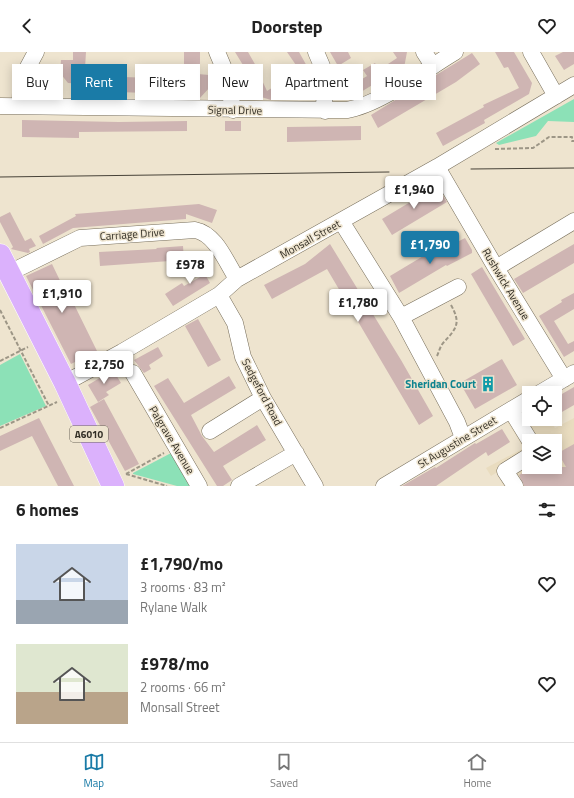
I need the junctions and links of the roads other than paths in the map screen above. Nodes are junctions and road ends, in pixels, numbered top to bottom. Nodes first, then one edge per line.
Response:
1 (36, 52) edge
2 (217, 52) edge
3 (316, 52) edge
4 (455, 52) edge
5 (531, 52) edge
6 (428, 59) edge
7 (574, 85) edge
8 (556, 96) junction
9 (0, 106) edge
10 (20, 106) junction
11 (233, 110) junction
12 (325, 111) junction
13 (437, 167) junction
14 (341, 221) junction
15 (574, 221) edge
16 (4, 264) edge
17 (496, 268) junction
18 (237, 279) junction
19 (451, 290) road end
20 (219, 295) junction
21 (401, 317) junction
22 (133, 373) dead end
23 (569, 376) edge
24 (552, 386) edge
25 (64, 392) junction
26 (263, 398) junction
27 (522, 403) edge
28 (511, 410) junction
29 (210, 431) dead end
30 (526, 434) edge
31 (463, 438) junction
32 (296, 453) junction
33 (522, 460) edge
34 (113, 486) edge
35 (199, 486) edge
36 (239, 486) edge
37 (315, 486) edge
38 (384, 486) edge
39 (515, 486) edge

1 - 10 street
2 - 11 street
3 - 12 street
4 - 6 street, Signal Drive
5 - 8 street
6 - 12 street, Signal Drive
7 - 8 street, Monsall Street
8 - 13 street, Monsall Street
9 - 10 street, Signal Drive
10 - 11 street, Signal Drive
11 - 12 street, Signal Drive
13 - 14 street, Monsall Street
13 - 17 street, Rushwick Avenue
14 - 18 street, Monsall Street
14 - 21 street
15 - 17 street
16 - 18 street, Carriage Drive
16 - 25 highway, A6010
17 - 23 street, Rushwick Avenue
18 - 20 street, Monsall Street
19 - 21 street
20 - 25 street, Monsall Street
20 - 26 street, Sedgeford Road
21 - 31 street
22 - 35 street, Palgrave Avenue
23 - 24 street
25 - 34 highway, A6010
26 - 29 street
26 - 32 street, Sedgeford Road
27 - 28 street, St Augustine Street
28 - 30 street
28 - 31 street, St Augustine Street
31 - 38 street, St Augustine Street
32 - 36 street
32 - 37 street, Sedgeford Road
33 - 39 street

